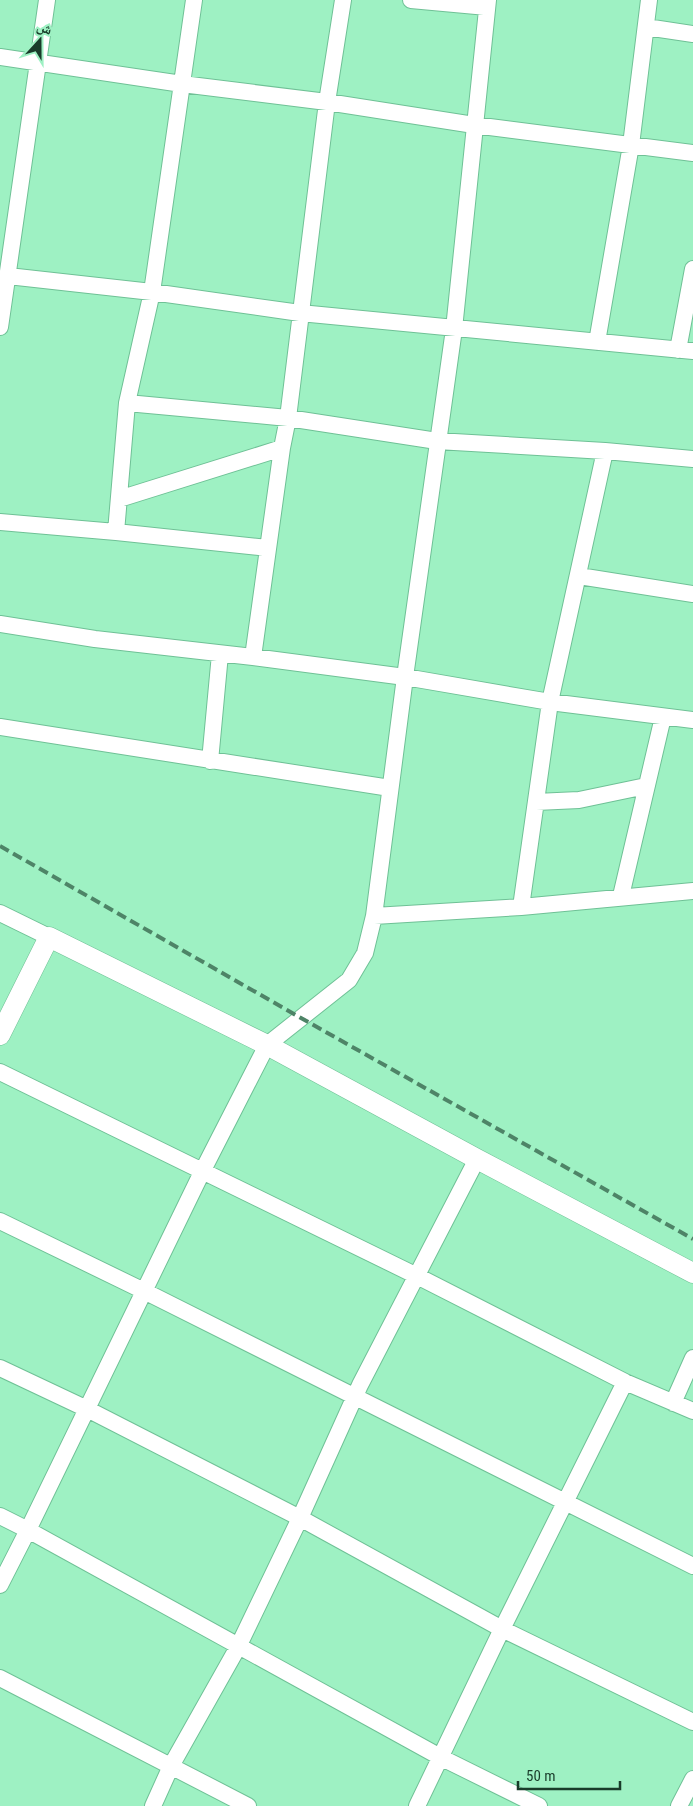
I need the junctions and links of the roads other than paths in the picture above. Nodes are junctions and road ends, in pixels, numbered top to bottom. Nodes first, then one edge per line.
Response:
1 (47, 0) edge
2 (194, 0) edge
3 (344, 0) edge
4 (411, 0) edge
5 (649, 0) edge
6 (488, 3) edge
7 (646, 27) junction
8 (693, 34) edge
9 (0, 57) edge
10 (38, 63) junction
11 (182, 84) junction
12 (327, 102) junction
13 (474, 125) junction
14 (631, 145) junction
15 (693, 154) edge
16 (693, 269) edge
17 (8, 276) junction
18 (152, 292) junction
19 (2, 300) edge
20 (300, 313) junction
21 (0, 327) edge
22 (454, 329) junction
23 (597, 342) junction
24 (685, 350) edge
25 (127, 403) junction
26 (288, 418) junction
27 (437, 441) junction
28 (282, 448) junction
29 (605, 451) junction
30 (693, 459) edge
31 (119, 499) junction
32 (0, 522) edge
33 (116, 532) junction
34 (268, 548) junction
35 (579, 576) junction
36 (693, 594) edge
37 (0, 624) edge
38 (220, 654) junction
39 (253, 657) junction
40 (404, 677) junction
41 (550, 702) junction
42 (663, 717) junction
43 (693, 720) edge
44 (0, 727) edge
45 (210, 760) junction
46 (646, 786) junction
47 (390, 788) junction
48 (536, 802) junction
49 (693, 890) edge
50 (621, 896) junction
51 (521, 907) junction
52 (0, 913) edge
53 (374, 916) junction
54 (49, 937) junction
55 (0, 1035) edge
56 (267, 1045) junction
57 (0, 1072) edge
58 (477, 1159) junction
59 (202, 1172) junction
60 (0, 1221) edge
61 (693, 1273) edge
62 (417, 1276) junction
63 (144, 1291) junction
64 (693, 1358) edge
65 (0, 1368) edge
66 (625, 1382) junction
67 (354, 1397) junction
68 (673, 1403) junction
69 (87, 1409) junction
70 (693, 1411) edge
71 (565, 1502) junction
72 (0, 1516) edge
73 (300, 1518) junction
74 (28, 1530) junction
75 (693, 1566) edge
76 (0, 1585) edge
77 (502, 1628) junction
78 (238, 1647) junction
79 (0, 1678) edge
80 (693, 1722) edge
81 (442, 1758) junction
82 (171, 1766) junction
83 (693, 1779) edge
84 (152, 1806) edge
85 (248, 1806) edge
86 (417, 1806) edge
87 (539, 1806) edge
88 (679, 1806) edge

1 - 10 street
2 - 11 street
3 - 12 street
4 - 6 street
5 - 7 street
6 - 13 street
7 - 8 street
7 - 14 street
9 - 10 street
10 - 11 street
10 - 17 street
11 - 12 street
11 - 18 street
12 - 13 street
12 - 20 street
13 - 14 street
13 - 22 street
14 - 15 street
14 - 23 street
16 - 24 street
17 - 18 street
17 - 19 street
18 - 20 street
18 - 25 street
19 - 21 street
20 - 22 street
20 - 26 street
22 - 23 street
22 - 27 street
23 - 24 street
25 - 26 street
25 - 31 street
26 - 27 street
26 - 28 street
27 - 29 street
27 - 40 street
28 - 31 street
28 - 34 street
29 - 30 street
29 - 35 street
31 - 33 street
32 - 33 street
33 - 34 street
34 - 39 street
35 - 36 street
35 - 41 street
37 - 38 street
38 - 39 street
38 - 45 street
39 - 40 street
40 - 41 street
40 - 47 street
41 - 42 street
41 - 48 street
42 - 43 street
42 - 46 street
44 - 45 street
45 - 47 street
46 - 48 street
46 - 50 street
47 - 53 street
48 - 51 street
49 - 50 street
50 - 51 street
51 - 53 street
52 - 54 street
53 - 56 street
54 - 55 main road
54 - 56 main road
56 - 58 main road
56 - 59 street
57 - 59 street
58 - 61 main road
58 - 62 street
59 - 62 street
59 - 63 street
60 - 63 street
62 - 66 street
62 - 67 street
63 - 67 street
63 - 69 street
64 - 68 street
65 - 69 street
66 - 68 street
66 - 71 street
67 - 71 street
67 - 73 street
68 - 70 street
69 - 73 street
69 - 74 street
71 - 75 street
71 - 77 street
72 - 74 street
73 - 77 street
73 - 78 street
74 - 76 street
74 - 78 street
77 - 80 street
77 - 81 street
78 - 81 street
78 - 82 street
79 - 82 street
81 - 86 street
81 - 87 street
82 - 84 street
82 - 85 street
83 - 88 street

